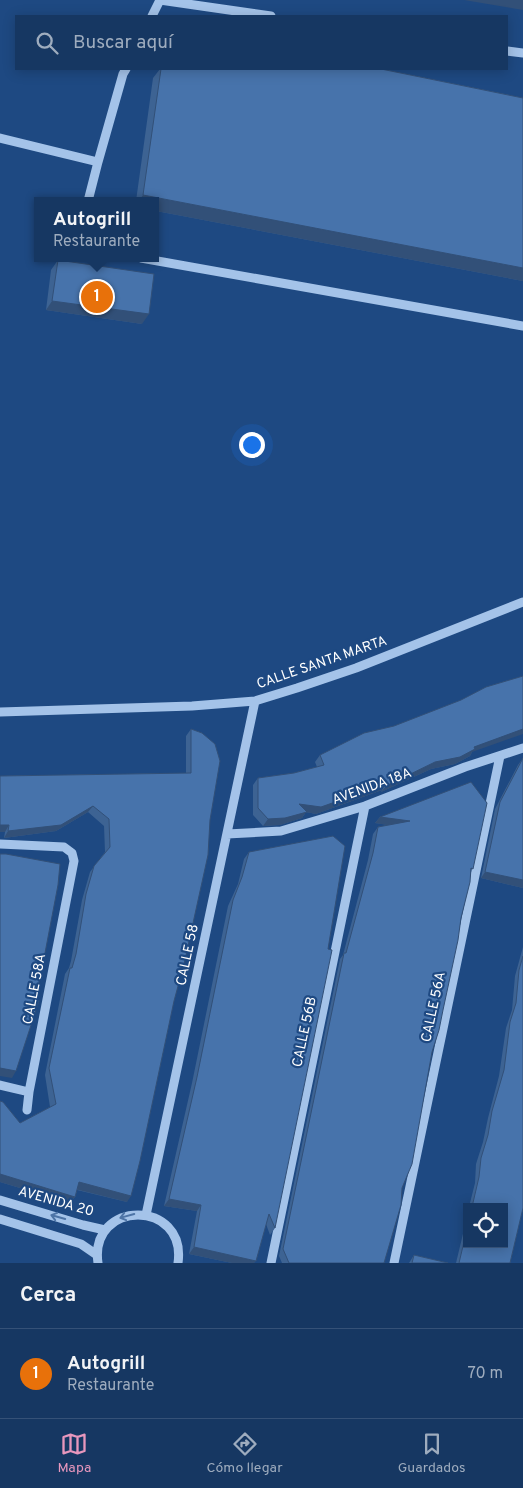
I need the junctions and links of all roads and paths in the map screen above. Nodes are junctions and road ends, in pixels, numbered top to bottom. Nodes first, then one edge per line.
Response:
1 (160, 0) edge
2 (152, 15) edge
3 (264, 15) edge
4 (508, 51) edge
5 (523, 53) edge
6 (125, 70) edge
7 (0, 138) edge
8 (98, 162) junction
9 (89, 197) edge
10 (159, 261) edge
11 (523, 326) edge
12 (523, 602) edge
13 (255, 701) junction
14 (0, 712) edge
15 (523, 748) edge
16 (500, 756) junction
17 (365, 806) junction
18 (227, 834) junction
19 (0, 844) edge
20 (0, 1085) edge
21 (29, 1092) junction
22 (27, 1110) dead end
23 (0, 1200) edge
24 (146, 1215) junction
25 (0, 1219) edge
26 (105, 1230) junction
27 (98, 1259) edge
28 (178, 1263) edge
29 (271, 1263) edge
30 (394, 1263) edge

1 - 2 street
1 - 3 street
4 - 5 street
6 - 8 street
7 - 8 street
8 - 9 street
10 - 11 street
12 - 13 street, CALLE SANTA MARTA
13 - 14 street, CALLE SANTA MARTA
13 - 18 street, CALLE 58
15 - 16 street, AVENIDA 18A
16 - 17 street, AVENIDA 18A
16 - 30 street, CALLE 56A
17 - 18 street, AVENIDA 18A
17 - 29 street, CALLE 56B
18 - 24 street, CALLE 58
19 - 21 street, CALLE 58A
20 - 21 street
21 - 22 street, CALLE 58A
26 -> 23 street, AVENIDA 20
24 -> 26 street
24 - 28 street
25 - 27 street
26 - 27 street

